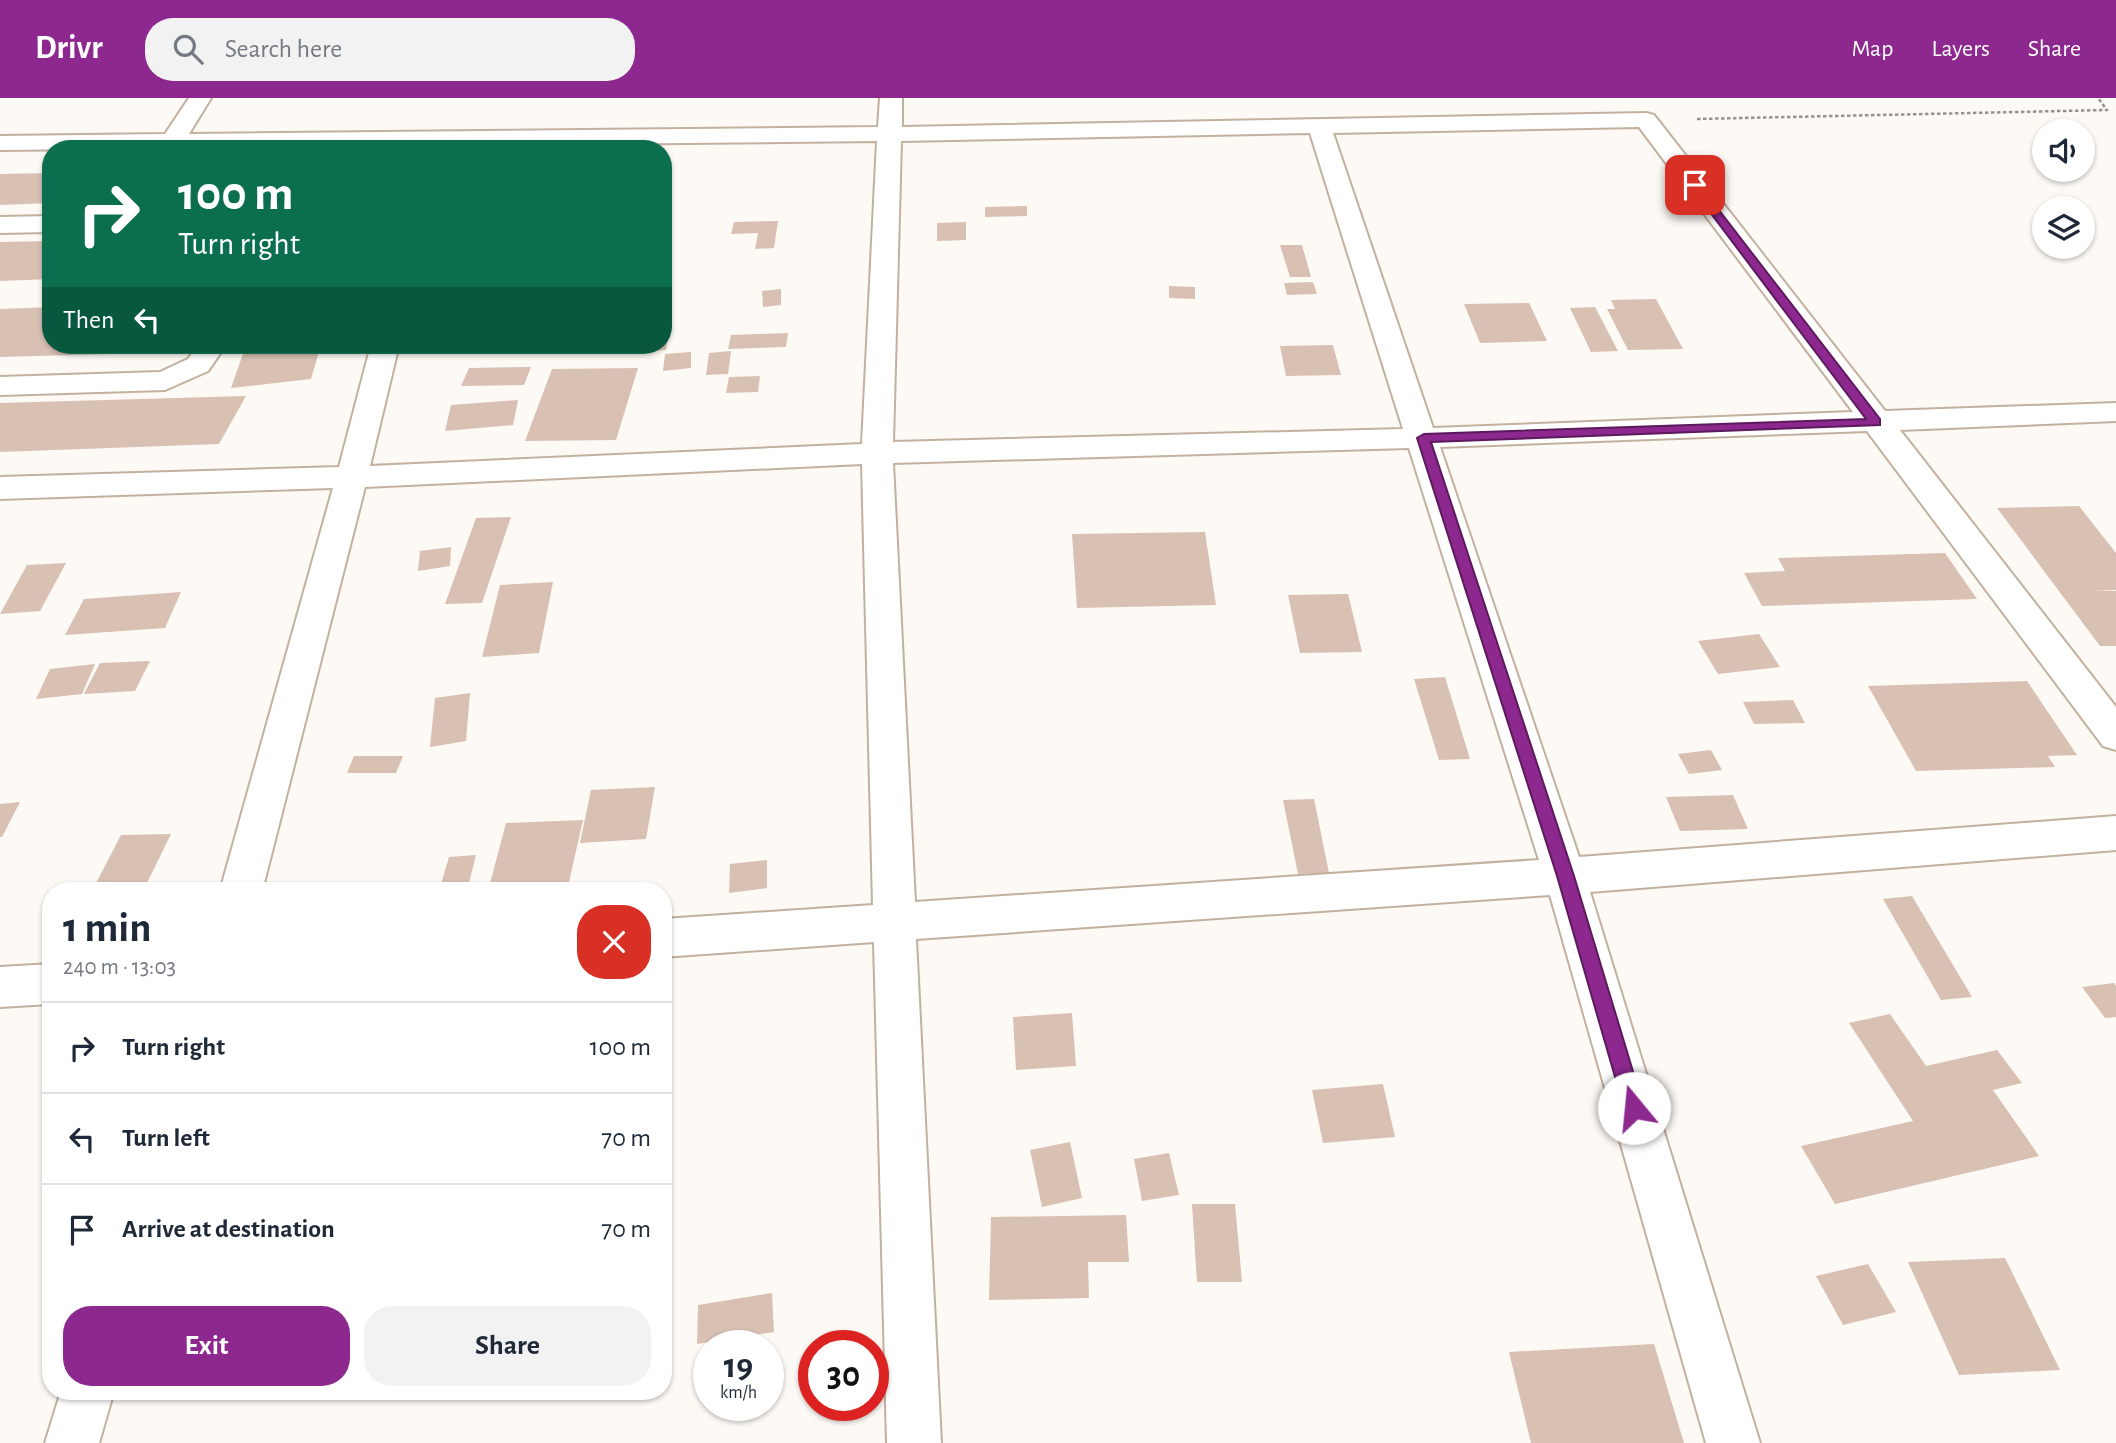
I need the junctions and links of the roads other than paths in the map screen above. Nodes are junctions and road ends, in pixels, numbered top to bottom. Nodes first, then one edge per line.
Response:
1 (200, 98) edge
2 (891, 116) edge
3 (1320, 126) junction
4 (173, 140) edge
5 (485, 140) edge
6 (42, 142) edge
7 (0, 143) edge
8 (42, 224) edge
9 (0, 225) edge
10 (206, 354) edge
11 (383, 354) edge
12 (0, 386) edge
13 (2116, 412) edge
14 (1875, 422) junction
15 (1424, 438) junction
16 (877, 453) junction
17 (352, 477) junction
18 (0, 488) edge
19 (2116, 735) edge
20 (2116, 833) edge
21 (1565, 876) junction
22 (243, 882) edge
23 (895, 920) junction
24 (672, 937) edge
25 (42, 985) edge
26 (0, 987) edge
27 (85, 1400) edge
28 (72, 1443) edge
29 (914, 1443) edge
30 (1733, 1443) edge

1 - 4 street
2 - 3 street
2 - 5 street
2 - 16 street
3 - 14 street
3 - 15 street
6 - 7 street
8 - 9 street
10 - 12 street
11 - 17 street
13 - 14 street
14 - 15 street
14 - 19 street
15 - 16 street
15 - 21 street
16 - 17 street
16 - 23 street
17 - 18 street
17 - 22 street
20 - 21 street
21 - 23 street
21 - 30 street
23 - 24 street
23 - 29 street
25 - 26 street
27 - 28 street

